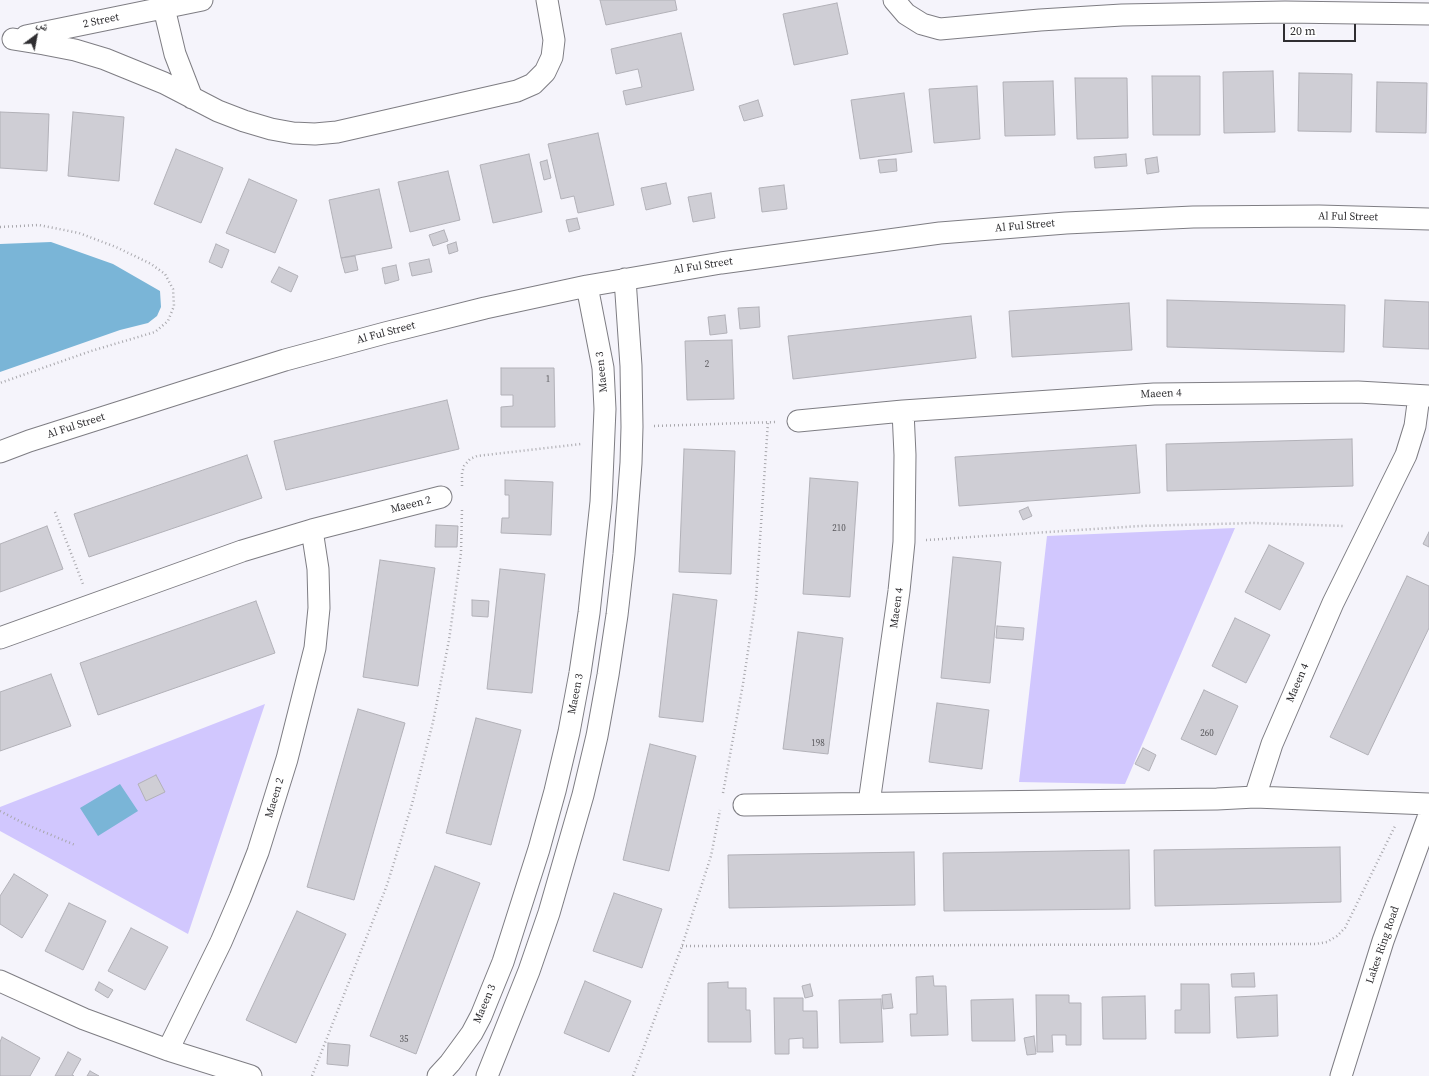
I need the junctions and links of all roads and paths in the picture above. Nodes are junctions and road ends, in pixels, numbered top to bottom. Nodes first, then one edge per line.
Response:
1 (202, 0) edge
2 (547, 0) edge
3 (894, 0) edge
4 (164, 8) junction
5 (1429, 14) edge
6 (6, 40) edge
7 (192, 98) junction
8 (1429, 219) edge
9 (0, 227) edge
10 (625, 279) junction
11 (587, 286) junction
12 (0, 383) edge
13 (1424, 396) edge
14 (903, 411) junction
15 (768, 422) junction
16 (798, 422) joint
17 (632, 427) junction
18 (603, 442) junction
19 (0, 452) edge
20 (462, 493) dead end
21 (441, 497) dead end
22 (462, 508) dead end
23 (55, 512) dead end
24 (1371, 526) junction
25 (312, 530) junction
26 (904, 542) junction
27 (91, 605) junction
28 (0, 638) edge
29 (723, 795) dead end
30 (1255, 797) junction
31 (869, 803) junction
32 (1406, 803) junction
33 (1429, 804) edge
34 (744, 805) dead end
35 (720, 809) dead end
36 (0, 811) edge
37 (1429, 815) edge
38 (75, 845) dead end
39 (682, 946) junction
40 (0, 981) edge
41 (168, 1050) junction
42 (251, 1076) edge
43 (312, 1076) edge
44 (438, 1076) edge
45 (486, 1076) edge
46 (633, 1076) edge
47 (1341, 1076) edge

1 - 4 street, 2 Street
2 - 7 street
3 - 5 street
4 - 6 street, 2 Street
4 - 7 street
6 - 7 street
8 - 10 street, Al Ful Street
9 - 12 path
10 - 11 street, Al Ful Street
10 - 17 street
11 - 18 street, Maeen 3
11 - 19 street, Al Ful Street
13 - 14 street, Maeen 4
13 - 24 street, Maeen 4
14 - 16 street, Maeen 4
14 - 26 street, Maeen 4
15 - 16 path
15 - 17 path
15 - 29 path
17 - 45 street
18 - 20 path
18 - 44 street, Maeen 3
21 - 25 street, Maeen 2
22 - 43 path
23 - 27 path
24 - 26 path
24 - 30 street, Maeen 4
25 - 27 street, Maeen 2
25 - 41 street, Maeen 2
26 - 31 street, Maeen 4
27 - 28 street, Maeen 2
30 - 31 street
30 - 32 street
31 - 34 street
32 - 33 street
32 - 39 path
35 - 39 path
36 - 38 path
37 - 47 street, Lakes Ring Road
39 - 46 path
40 - 41 street
41 - 42 street

